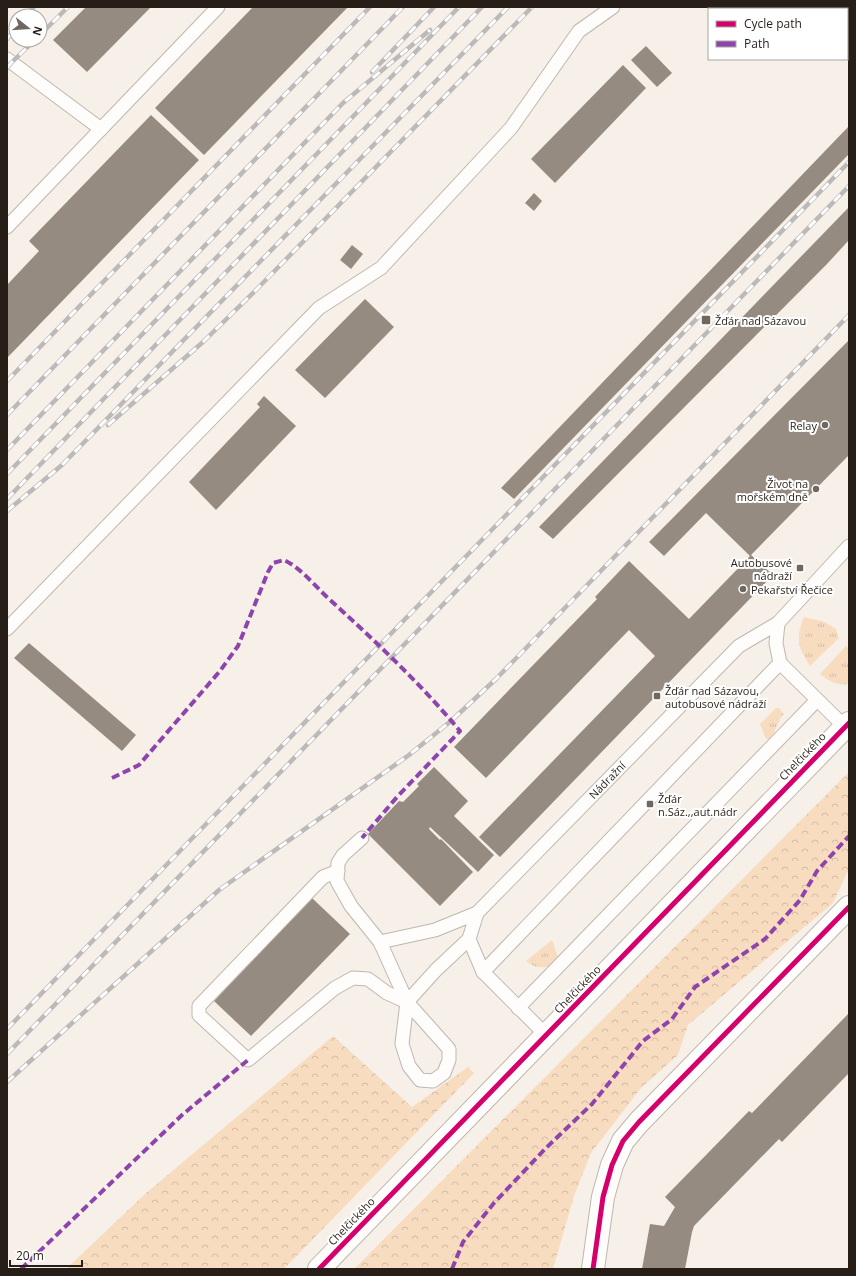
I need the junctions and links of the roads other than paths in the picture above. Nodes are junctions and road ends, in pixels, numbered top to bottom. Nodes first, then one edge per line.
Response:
1 (218, 7) edge
2 (613, 7) edge
3 (7, 59) edge
4 (101, 129) junction
5 (7, 227) edge
6 (849, 546) edge
7 (778, 623) junction
8 (7, 629) edge
9 (780, 662) junction
10 (817, 700) junction
11 (847, 725) edge
12 (362, 838) dead end
13 (338, 871) junction
14 (849, 907) edge
15 (477, 913) junction
16 (470, 939) junction
17 (380, 942) junction
18 (483, 972) junction
19 (407, 1002) junction
20 (518, 1008) junction
21 (546, 1035) junction
22 (319, 1269) edge
23 (593, 1269) edge

1 - 4 lane
2 - 8 lane
3 - 4 lane
4 - 5 lane
6 - 7 lane, Nádražní
7 - 9 lane
7 - 15 lane, Nádražní
9 - 10 lane
9 - 18 lane
10 - 11 lane
10 - 20 lane
11 - 21 street, Chelčického
12 - 13 lane
13 - 17 lane
13 - 19 lane
14 - 23 street
15 - 16 lane, Nádražní
15 - 17 lane
16 - 18 lane
16 - 19 lane
17 - 19 lane
18 - 20 lane
19 - 19 lane
20 - 21 lane
21 - 22 street, Chelčického

